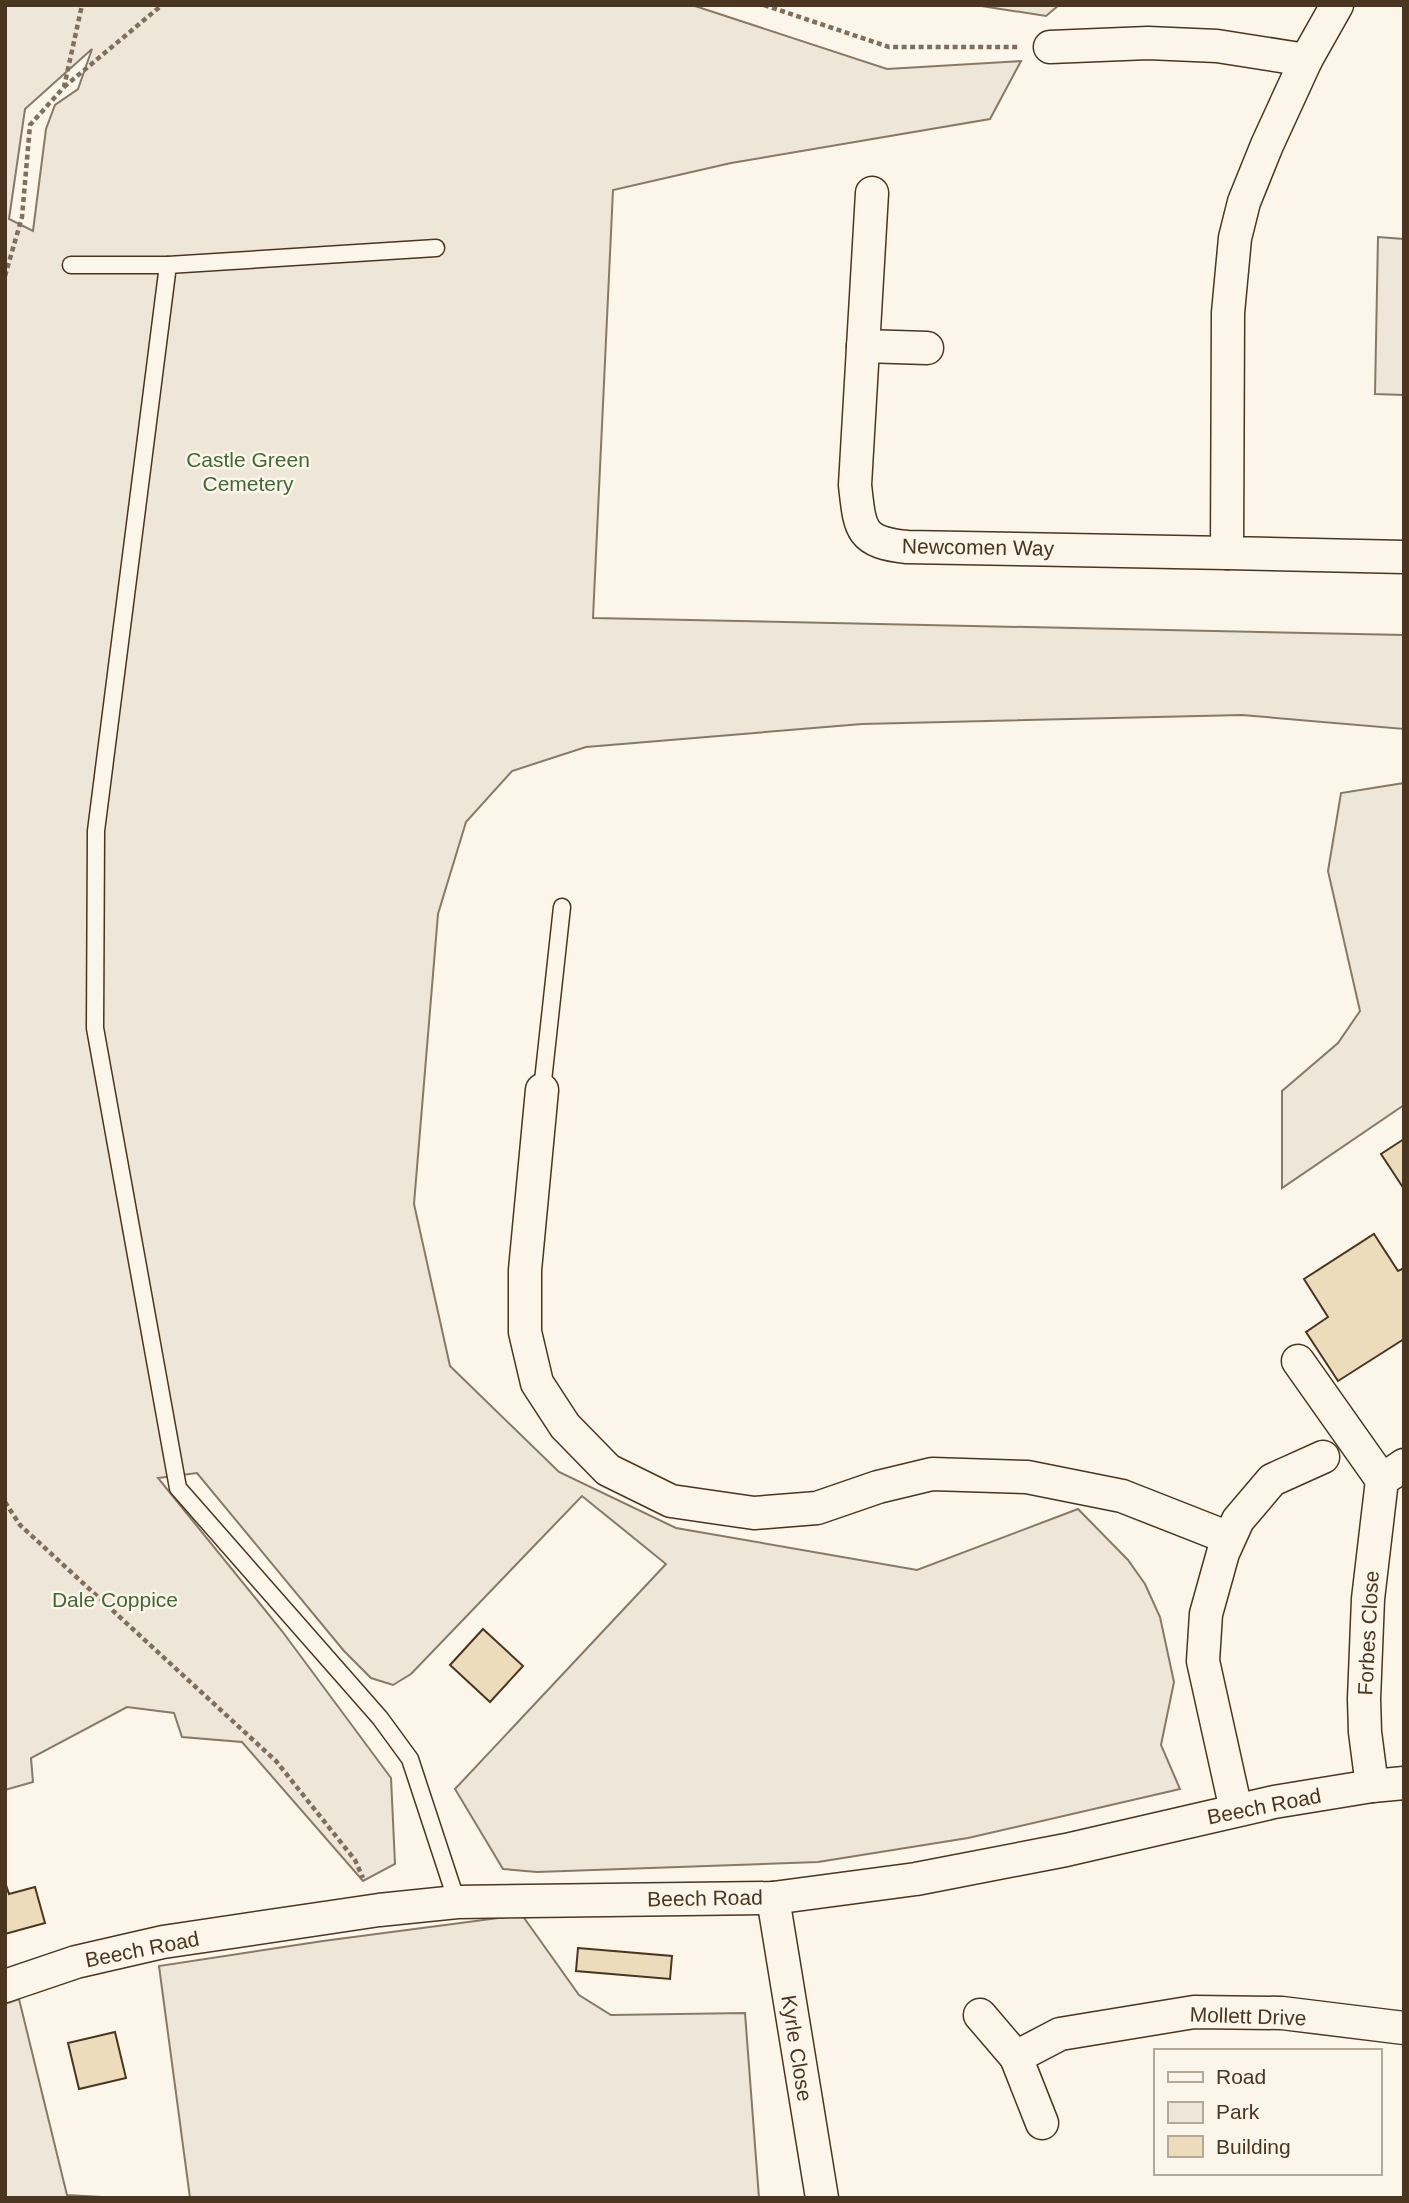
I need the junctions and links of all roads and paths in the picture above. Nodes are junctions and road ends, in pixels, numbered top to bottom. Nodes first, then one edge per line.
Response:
1 (82, 5) edge
2 (162, 5) edge
3 (764, 5) edge
4 (1337, 5) edge
5 (1050, 47) joint
6 (1306, 60) junction
7 (64, 87) junction
8 (872, 192) dead end
9 (436, 248) dead end
10 (71, 265) dead end
11 (168, 265) junction
12 (5, 276) edge
13 (863, 346) junction
14 (927, 348) dead end
15 (1227, 553) junction
16 (1404, 557) edge
17 (562, 906) dead end
18 (542, 1090) joint
19 (1298, 1361) dead end
20 (1323, 1457) dead end
21 (1393, 1473) edge
22 (5, 1502) edge
23 (1229, 1538) junction
24 (1404, 1783) edge
25 (1373, 1786) junction
26 (1236, 1810) junction
27 (773, 1898) junction
28 (457, 1902) junction
29 (379, 1910) junction
30 (5, 1986) edge
31 (980, 2015) dead end
32 (1404, 2028) edge
33 (1016, 2057) junction
34 (1042, 2123) dead end
35 (822, 2198) edge

1 - 7 path
2 - 7 path
3 - 5 path
4 - 6 street
5 - 6 street
6 - 15 street
7 - 12 path
8 - 13 street, Newcomen Way
9 - 11 lane
10 - 11 lane
11 - 28 lane
13 - 14 street
13 - 15 street, Newcomen Way
15 - 16 street, Newcomen Way
17 - 18 lane
18 - 23 street
19 - 21 street, Forbes Close
20 - 23 street
21 - 25 street, Forbes Close
22 - 29 path
23 - 26 street
24 - 25 street, Beech Road
25 - 26 street, Beech Road
26 - 27 street, Beech Road
27 - 28 street, Beech Road
27 - 35 street, Kyrle Close
28 - 29 street, Beech Road
29 - 30 street, Beech Road
31 - 33 street
32 - 33 street, Mollett Drive
33 - 34 street

